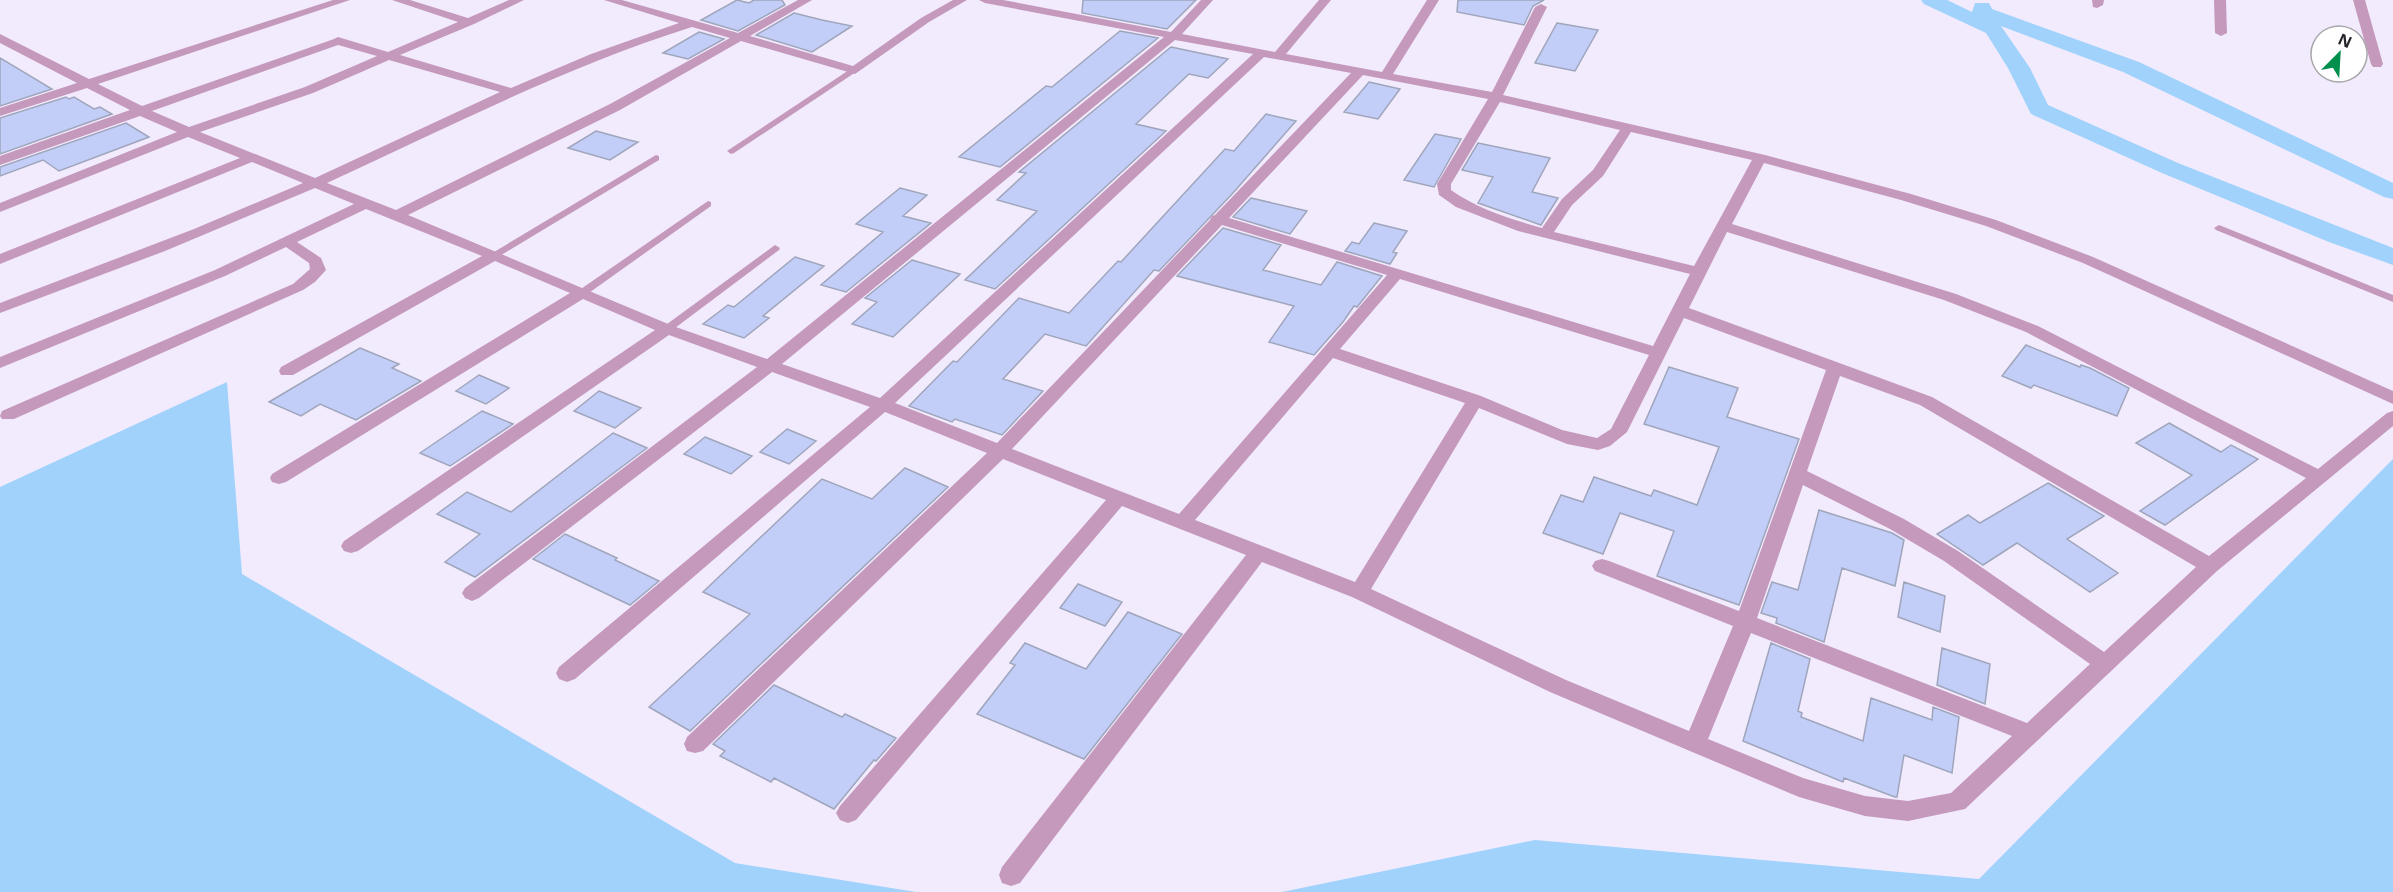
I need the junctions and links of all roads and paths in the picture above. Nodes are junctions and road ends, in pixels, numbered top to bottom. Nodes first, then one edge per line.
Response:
1 (344, 0) edge
2 (398, 0) edge
3 (518, 0) edge
4 (610, 0) edge
5 (806, 0) edge
6 (961, 0) edge
7 (985, 0) edge
8 (1207, 0) edge
9 (1325, 0) edge
10 (1433, 0) edge
11 (2220, 0) edge
12 (2359, 0) edge
13 (1541, 7) dead end
14 (470, 22) junction
15 (692, 23) junction
16 (2221, 33) dead end
17 (1174, 35) junction
18 (741, 37) junction
19 (0, 38) edge
20 (1260, 54) junction
21 (1278, 56) junction
22 (389, 58) junction
23 (2377, 64) dead end
24 (855, 70) junction
25 (1359, 72) junction
26 (1384, 76) junction
27 (87, 82) junction
28 (512, 92) junction
29 (1496, 98) junction
30 (0, 112) edge
31 (143, 112) junction
32 (1629, 126) junction
33 (188, 132) junction
34 (731, 151) dead end
35 (251, 158) junction
36 (656, 158) dead end
37 (1760, 158) junction
38 (0, 161) edge
39 (315, 183) junction
40 (3, 203) edge
41 (365, 204) junction
42 (708, 204) dead end
43 (396, 216) junction
44 (1218, 219) junction
45 (1725, 226) junction
46 (2219, 228) dead end
47 (1545, 233) junction
48 (285, 241) junction
49 (774, 248) dead end
50 (494, 255) junction
51 (0, 259) edge
52 (1699, 272) junction
53 (1396, 274) junction
54 (582, 293) junction
55 (2393, 299) edge
56 (0, 308) edge
57 (1681, 311) junction
58 (667, 329) junction
59 (1329, 351) junction
60 (1659, 353) junction
61 (0, 363) edge
62 (770, 365) junction
63 (1835, 367) junction
64 (287, 370) dead end
65 (2393, 398) edge
66 (1475, 400) junction
67 (883, 405) junction
68 (8, 416) dead end
69 (2393, 417) edge
70 (1000, 451) junction
71 (1797, 474) junction
72 (2319, 477) junction
73 (279, 478) dead end
74 (1119, 498) junction
75 (1183, 522) junction
76 (351, 546) dead end
77 (1259, 552) junction
78 (1602, 566) dead end
79 (2210, 566) junction
80 (1359, 592) junction
81 (471, 593) dead end
82 (1745, 622) junction
83 (2106, 664) junction
84 (567, 673) dead end
85 (2029, 733) junction
86 (1695, 742) junction
87 (695, 744) dead end
88 (848, 813) dead end
89 (1011, 875) dead end

1 - 27 street
2 - 14 street
3 - 14 street
4 - 15 street
5 - 18 street
6 - 24 street
7 - 17 street
8 - 17 street
9 - 21 street
10 - 26 street
11 - 16 street
12 - 23 street
13 - 29 street
14 - 22 street
15 - 18 street
15 - 28 street
17 - 20 street
17 - 62 street
18 - 24 street
18 - 43 street
19 - 27 street
20 - 21 street
20 - 67 street
21 - 25 street
22 - 28 street
22 - 31 street
22 - 33 street
24 - 34 lane
25 - 26 street
25 - 44 street
26 - 29 street
27 - 30 street
27 - 31 street
28 - 39 street
29 - 32 street
29 - 47 street
31 - 33 street
31 - 38 street
32 - 37 street
32 - 47 street
33 - 35 street
33 - 40 street
35 - 39 street
35 - 51 street
36 - 50 lane
37 - 45 street
37 - 65 street
39 - 41 street
39 - 56 street
41 - 43 street
41 - 48 street
42 - 54 lane
43 - 50 street
44 - 53 street
44 - 70 street
45 - 52 street
45 - 72 street
46 - 55 lane
47 - 52 street
48 - 61 street
48 - 68 street
49 - 58 lane
50 - 54 street
50 - 64 street
52 - 57 street
53 - 59 street
53 - 60 street
54 - 58 street
54 - 73 street
57 - 60 street
57 - 63 street
58 - 62 street
58 - 76 street
59 - 66 street
59 - 75 street
60 - 66 street
62 - 67 street
62 - 81 street
63 - 71 street
63 - 79 street
66 - 80 street
67 - 70 street
67 - 84 street
69 - 72 street
70 - 74 street
70 - 87 street
71 - 82 street
71 - 83 street
72 - 79 street
74 - 75 street
74 - 88 street
75 - 77 street
77 - 80 street
77 - 89 street
78 - 82 street
79 - 83 street
80 - 86 street
82 - 85 street
82 - 86 street
83 - 85 street
85 - 86 street

